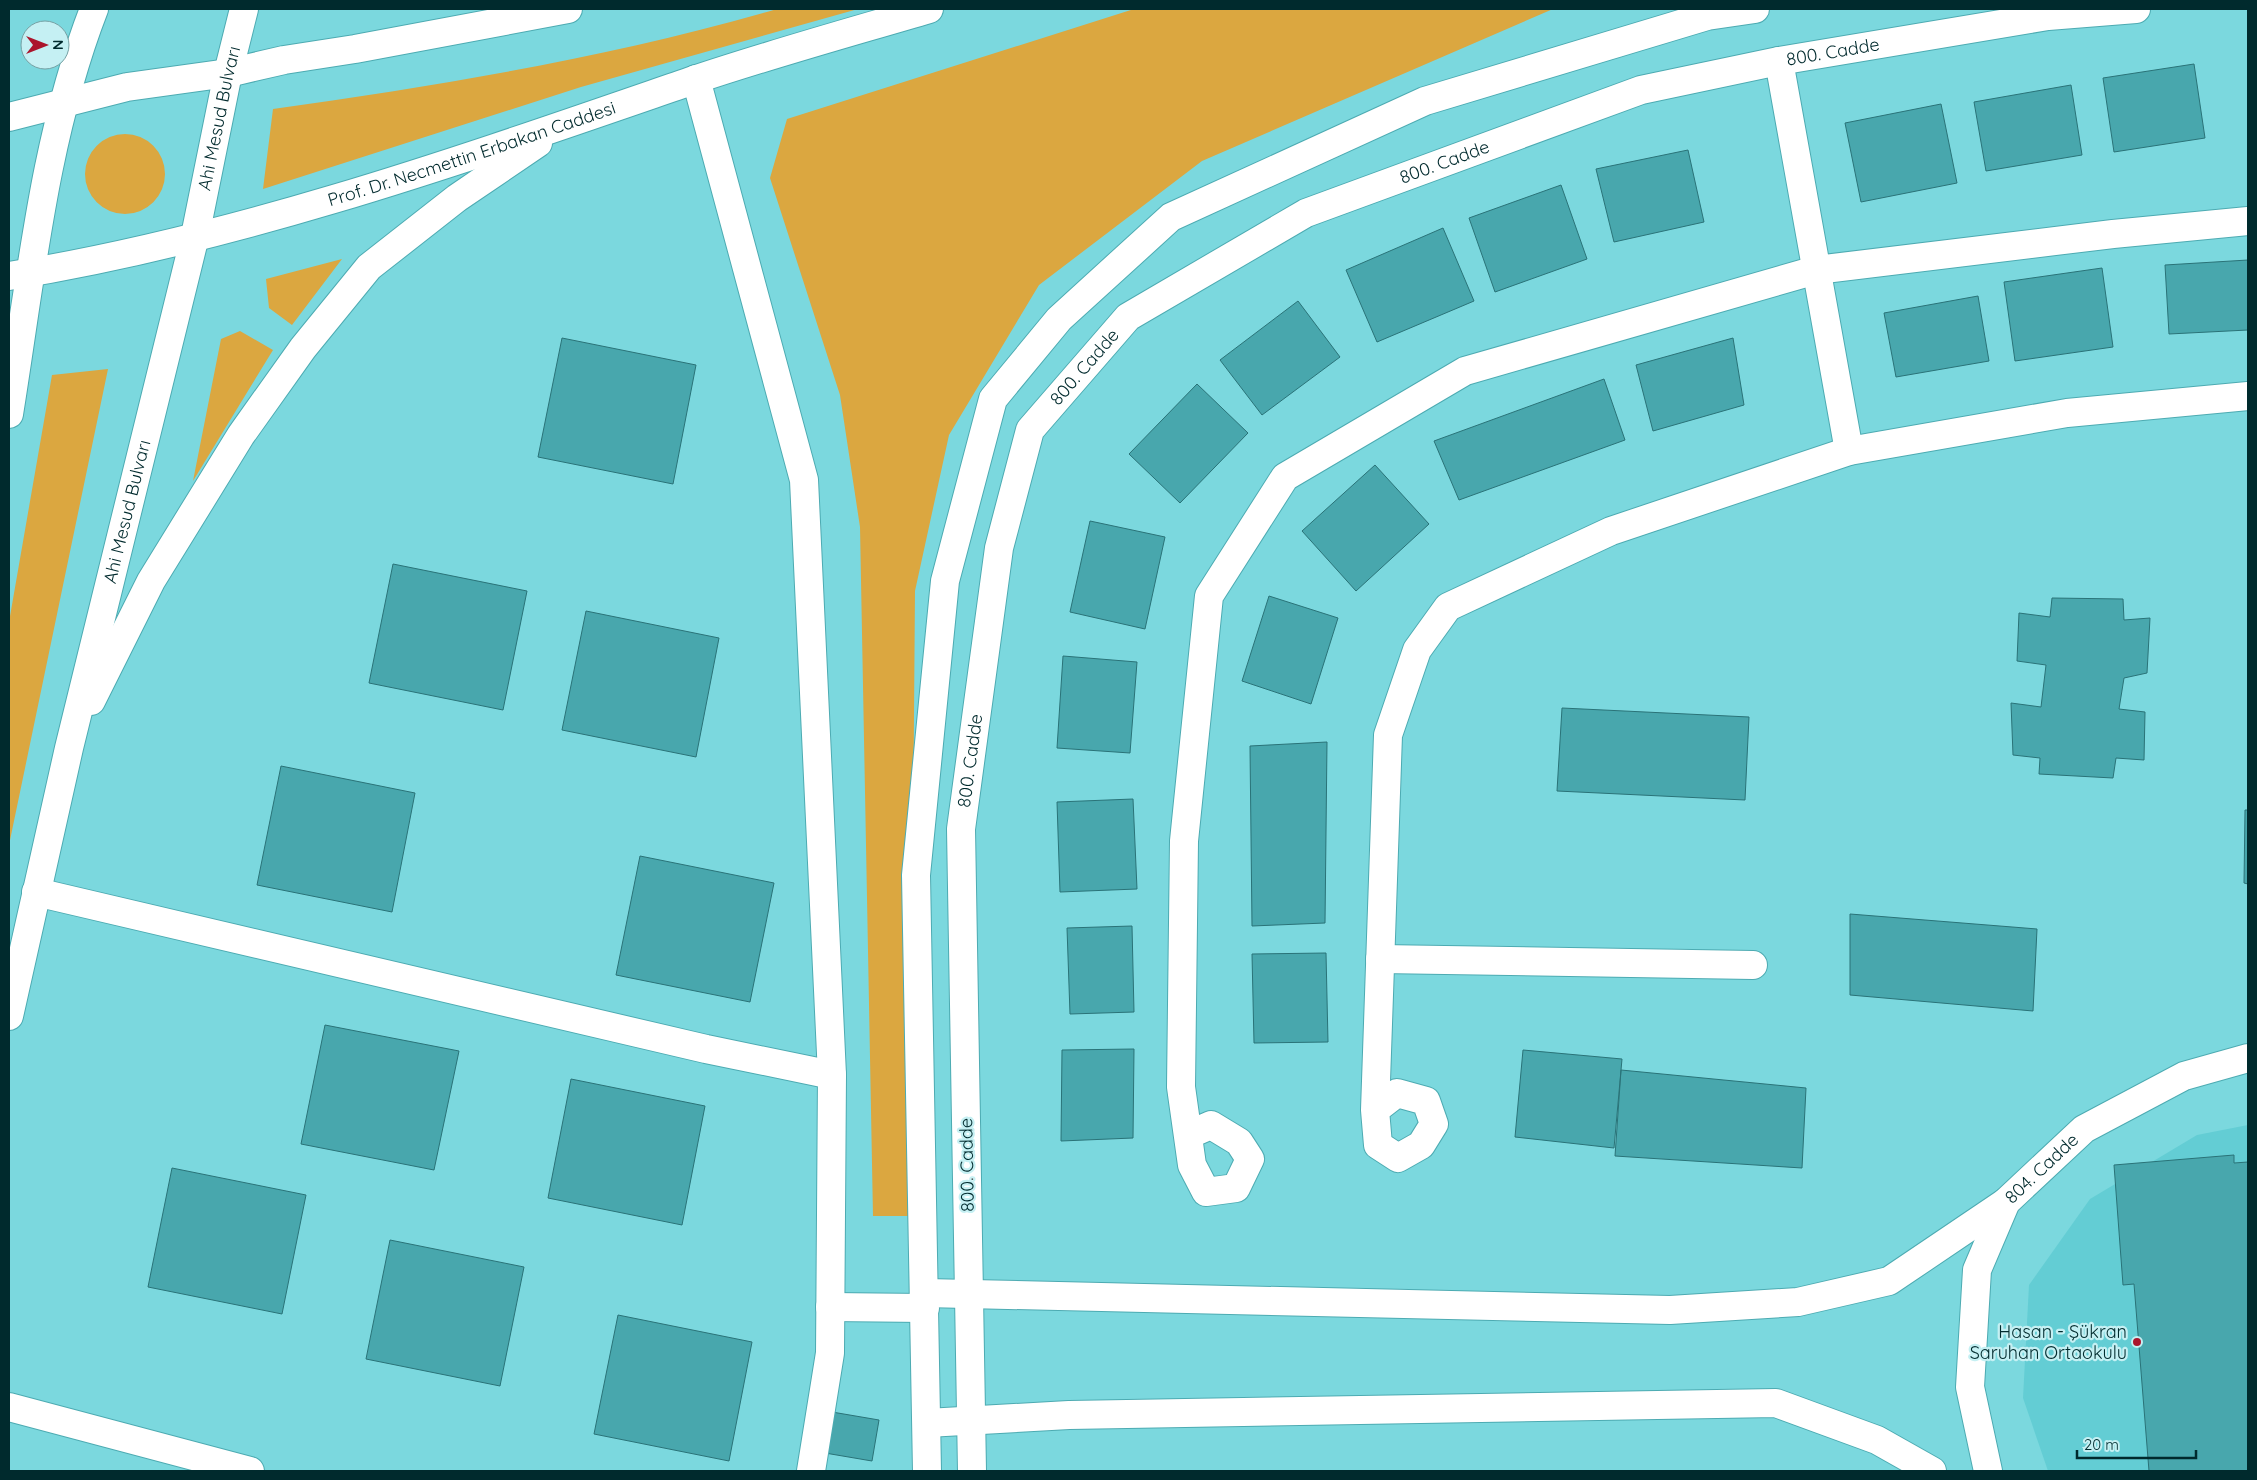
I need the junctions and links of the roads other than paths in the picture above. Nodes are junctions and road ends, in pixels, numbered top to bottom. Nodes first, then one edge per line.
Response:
1 (94, 9) edge
2 (244, 9) edge
3 (568, 9) edge
4 (929, 9) edge
5 (1755, 9) edge
6 (2136, 9) edge
7 (1779, 60) junction
8 (228, 73) junction
9 (696, 79) junction
10 (63, 102) junction
11 (9, 117) edge
12 (562, 127) junction
13 (2248, 221) edge
14 (195, 236) junction
15 (1816, 270) junction
16 (20, 275) edge
17 (2248, 396) edge
18 (9, 414) edge
19 (1849, 451) junction
20 (69, 748) junction
21 (36, 892) junction
22 (1380, 959) junction
23 (1753, 965) dead end
24 (9, 1016) edge
25 (2248, 1058) edge
26 (832, 1075) junction
27 (1375, 1110) dead end
28 (1188, 1135) dead end
29 (2006, 1202) junction
30 (969, 1293) junction
31 (925, 1300) junction
32 (830, 1307) junction
33 (9, 1407) edge
34 (971, 1421) junction
35 (927, 1423) junction
36 (250, 1471) edge
37 (811, 1471) edge
38 (928, 1471) edge
39 (972, 1471) edge
40 (1932, 1471) edge
41 (1988, 1471) edge

1 - 10 street
2 - 8 street, Ahi Mesud Bulvarı
3 - 8 street
4 - 9 street, Prof. Dr. Necmettin Erbakan Caddesi
5 - 31 street
6 - 7 street, 800. Cadde
7 - 15 street
7 - 30 street, 800. Cadde
8 - 10 street
8 - 14 street, Ahi Mesud Bulvarı
9 - 12 street, Prof. Dr. Necmettin Erbakan Caddesi
9 - 26 street
10 - 11 street
10 - 16 street
12 - 14 street, Prof. Dr. Necmettin Erbakan Caddesi
12 - 20 street
13 - 15 street
14 - 16 street, Prof. Dr. Necmettin Erbakan Caddesi
14 - 20 street, Ahi Mesud Bulvarı
15 - 19 street
15 - 28 street
16 - 18 street
17 - 19 street
19 - 22 street
20 - 21 street, Ahi Mesud Bulvarı
21 - 24 street, Ahi Mesud Bulvarı
21 - 26 street
22 - 23 street
22 - 27 street
25 - 29 street, 804. Cadde
26 - 32 street
29 - 30 street
29 - 41 street, 804. Cadde
30 - 31 street
30 - 34 street, 800. Cadde
31 - 32 street
31 - 35 street
32 - 37 street
33 - 36 street
34 - 35 street
34 - 39 street, 800. Cadde
34 - 40 street
35 - 38 street

